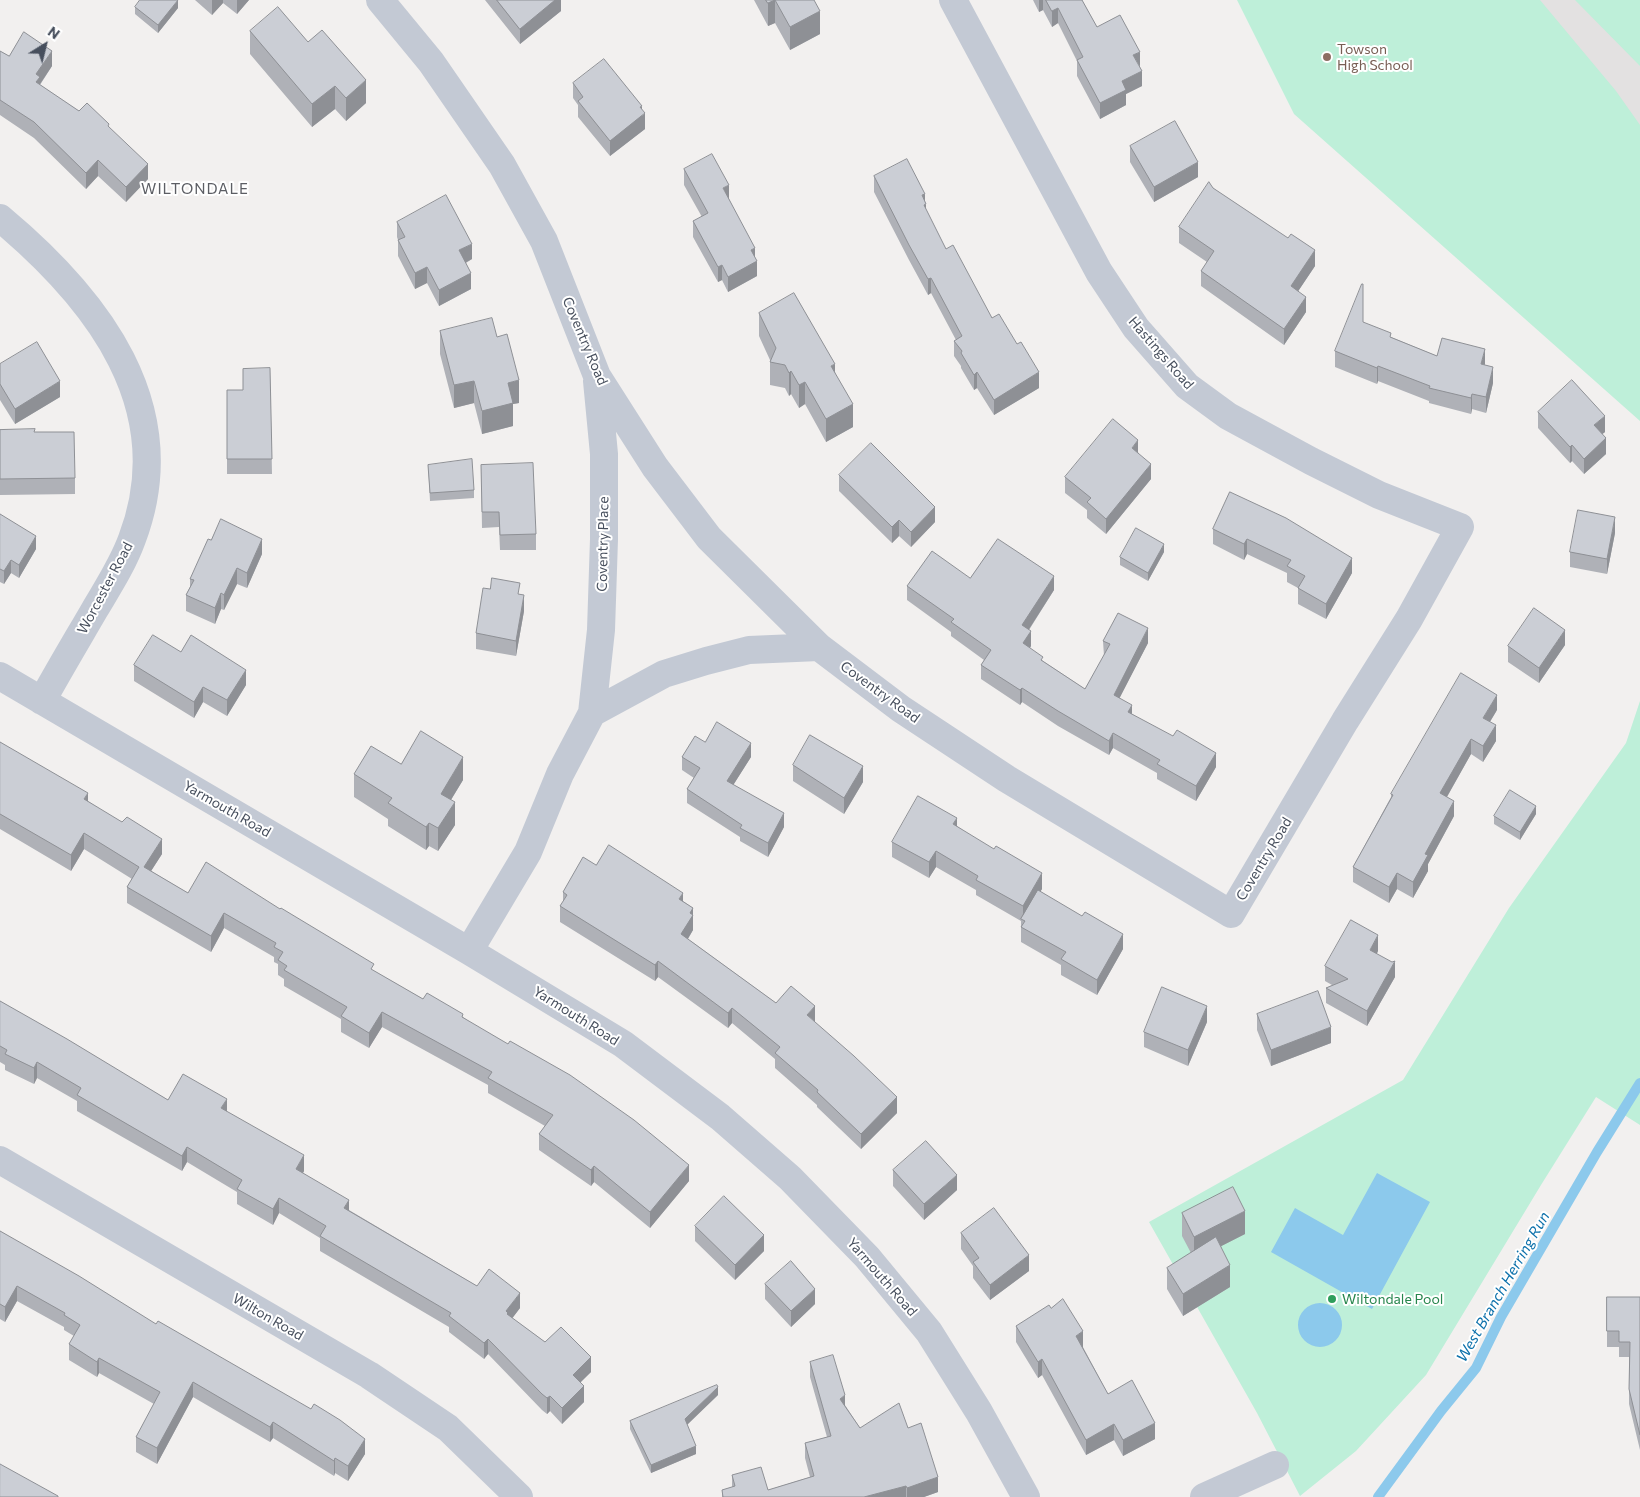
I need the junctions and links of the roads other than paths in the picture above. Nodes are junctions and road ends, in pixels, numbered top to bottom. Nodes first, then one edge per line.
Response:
1 (380, 0) edge
2 (953, 0) edge
3 (0, 218) edge
4 (597, 376) junction
5 (1460, 527) joint
6 (819, 647) junction
7 (0, 676) edge
8 (42, 701) junction
9 (592, 713) junction
10 (470, 951) junction
11 (0, 1160) edge
12 (1275, 1465) dead end
13 (520, 1497) edge
14 (1026, 1497) edge
15 (1204, 1497) edge

1 - 4 street, Coventry Road
2 - 5 street, Hastings Road
3 - 8 street, Worcester Road
4 - 6 street, Coventry Road
4 - 9 street, Coventry Place
5 - 6 street, Coventry Road
6 - 9 street
7 - 8 street, Yarmouth Road
8 - 10 street, Yarmouth Road
9 - 10 street, Coventry Place
10 - 14 street, Yarmouth Road
11 - 13 street, Wilton Road
12 - 15 street

